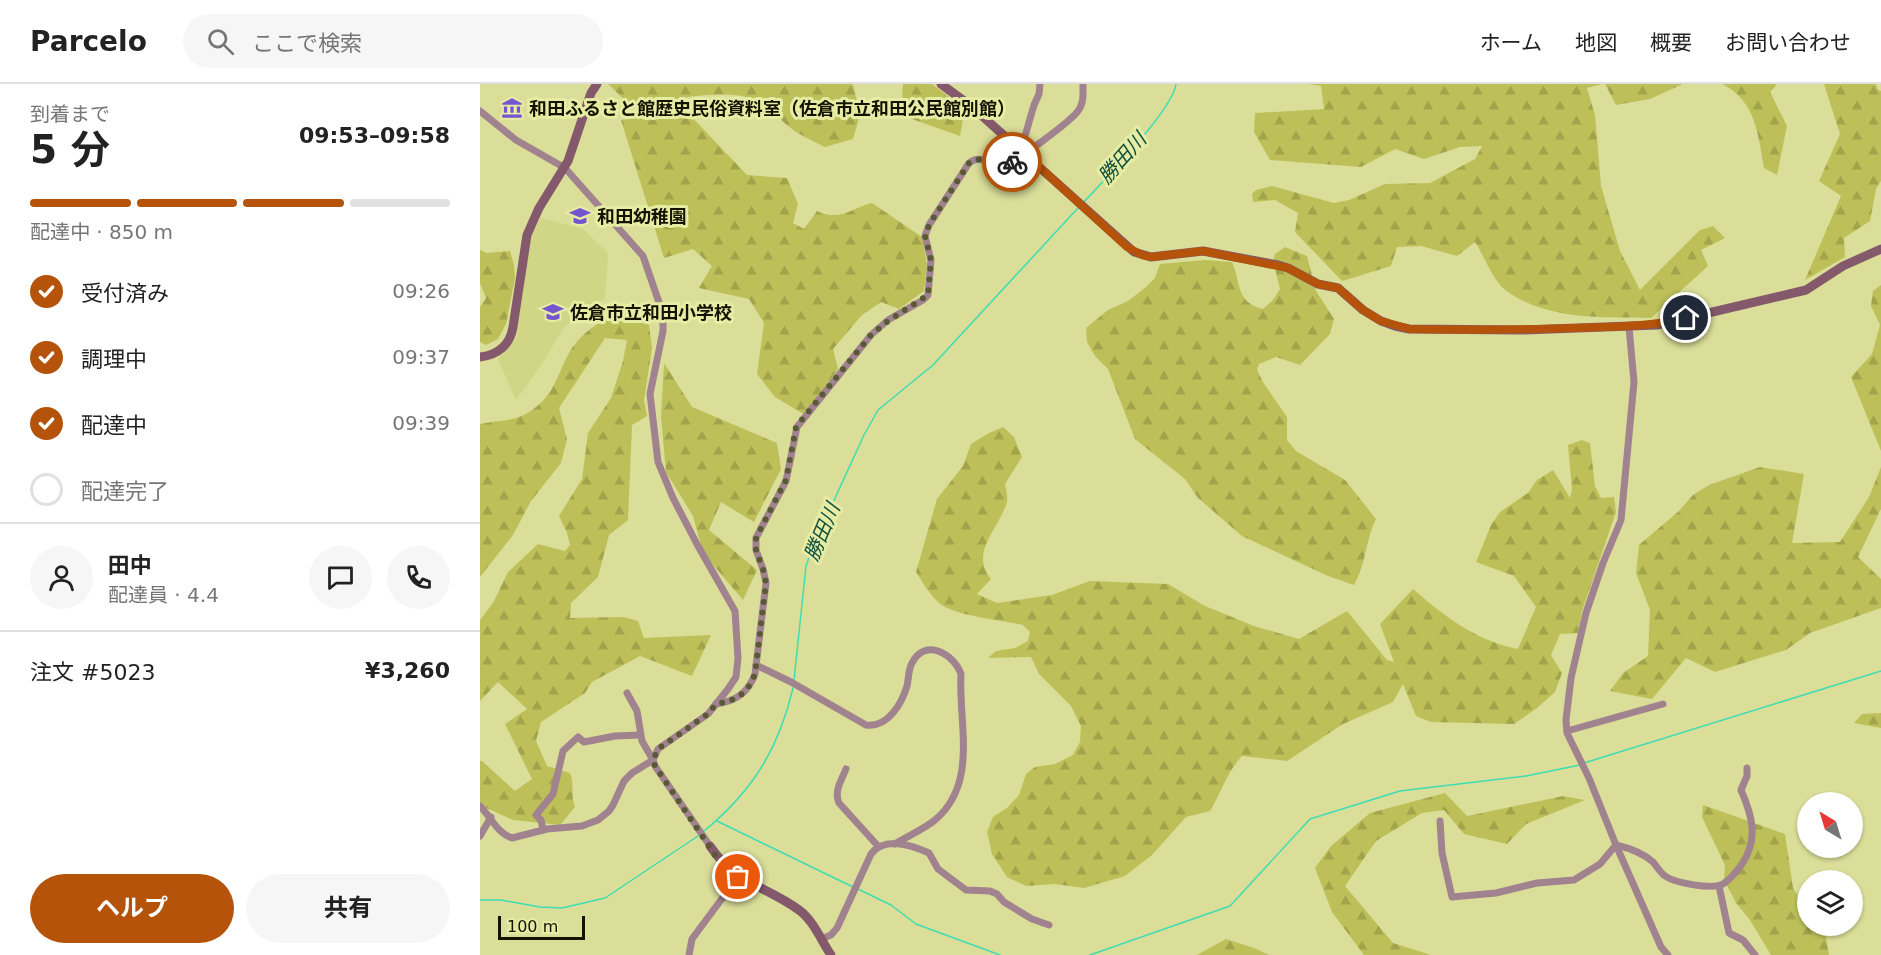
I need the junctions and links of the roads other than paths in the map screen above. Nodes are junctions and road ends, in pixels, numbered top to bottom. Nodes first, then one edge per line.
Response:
1 (597, 84) edge
2 (941, 84) edge
3 (1040, 84) edge
4 (1083, 84) edge
5 (480, 111) edge
6 (1023, 152) junction
7 (565, 168) junction
8 (1881, 249) edge
9 (1629, 327) junction
10 (480, 357) edge
11 (756, 664) junction
12 (627, 693) dead end
13 (716, 704) junction
14 (1663, 704) dead end
15 (1567, 731) junction
16 (640, 735) junction
17 (653, 760) junction
18 (1747, 768) dead end
19 (846, 769) dead end
20 (480, 806) edge
21 (491, 817) junction
22 (1440, 821) dead end
23 (543, 830) junction
24 (480, 836) edge
25 (895, 844) junction
26 (1616, 845) junction
27 (710, 846) joint
28 (878, 846) junction
29 (738, 877) junction
30 (1719, 886) junction
31 (1049, 925) dead end
32 (821, 939) junction
33 (689, 955) edge
34 (831, 955) edge
35 (1668, 955) edge
36 (1755, 955) edge

1 - 7 street
2 - 6 street
3 - 6 street
4 - 6 street
5 - 7 street
6 - 9 street
6 - 11 street
7 - 10 street
7 - 13 street
8 - 9 street
9 - 15 street
11 - 13 street
11 - 25 street
12 - 16 street
13 - 17 street
14 - 15 street
15 - 26 street
16 - 17 street
16 - 23 street
17 - 23 street
17 - 27 street
18 - 30 street
19 - 28 street
20 - 21 street
21 - 23 street
21 - 24 street
22 - 26 street
25 - 28 street
25 - 31 street
26 - 30 street
26 - 35 street
27 - 29 street
28 - 32 street
29 - 32 street
29 - 33 street
30 - 36 street
32 - 34 street

